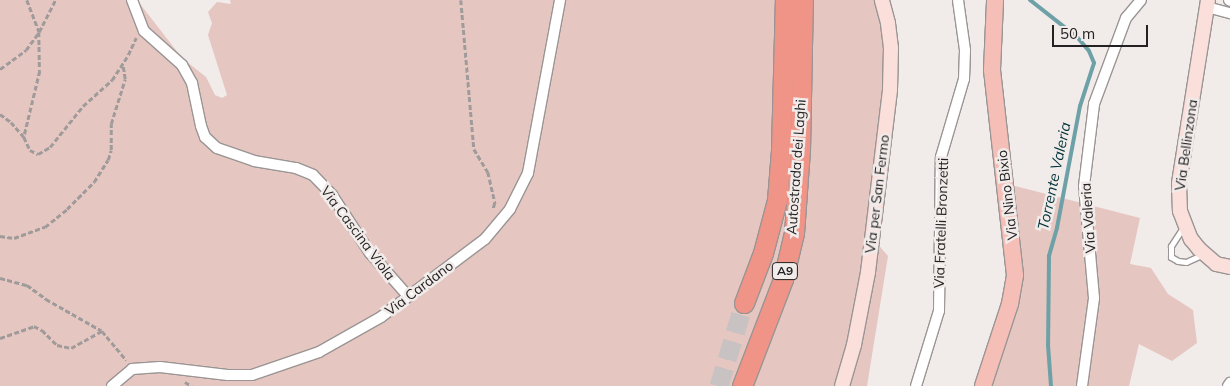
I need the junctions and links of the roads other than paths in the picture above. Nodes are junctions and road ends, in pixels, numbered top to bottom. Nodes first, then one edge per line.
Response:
1 (132, 0) edge
2 (560, 0) edge
3 (785, 0) edge
4 (803, 0) edge
5 (882, 0) edge
6 (958, 0) edge
7 (995, 0) edge
8 (1141, 0) edge
9 (1207, 4) edge
10 (1230, 13) edge
11 (1184, 225) junction
12 (1204, 254) junction
13 (1230, 267) edge
14 (408, 296) junction
15 (744, 303) tunnel mouth
16 (112, 386) edge
17 (742, 386) edge
18 (842, 386) edge
19 (916, 386) edge
20 (983, 386) edge
21 (1082, 386) edge

1 - 14 street, Via Cascina Viola
2 - 14 street, Via Cardano
3 - 15 highway, Autostrada dei Laghi / A9
4 - 17 highway, Autostrada dei Laghi / A9
5 - 18 main road, Via per San Fermo
6 - 19 street, Via Fratelli Bronzetti
7 - 20 main road, Via Nino Bixio
8 - 21 street, Via Valeria
9 - 10 street
9 - 11 main road, Via Bellinzona
11 - 12 main road, Via Bellinzona
11 - 12 lane
12 - 13 main road, Via Bellinzona
14 - 16 street, Via Cardano

